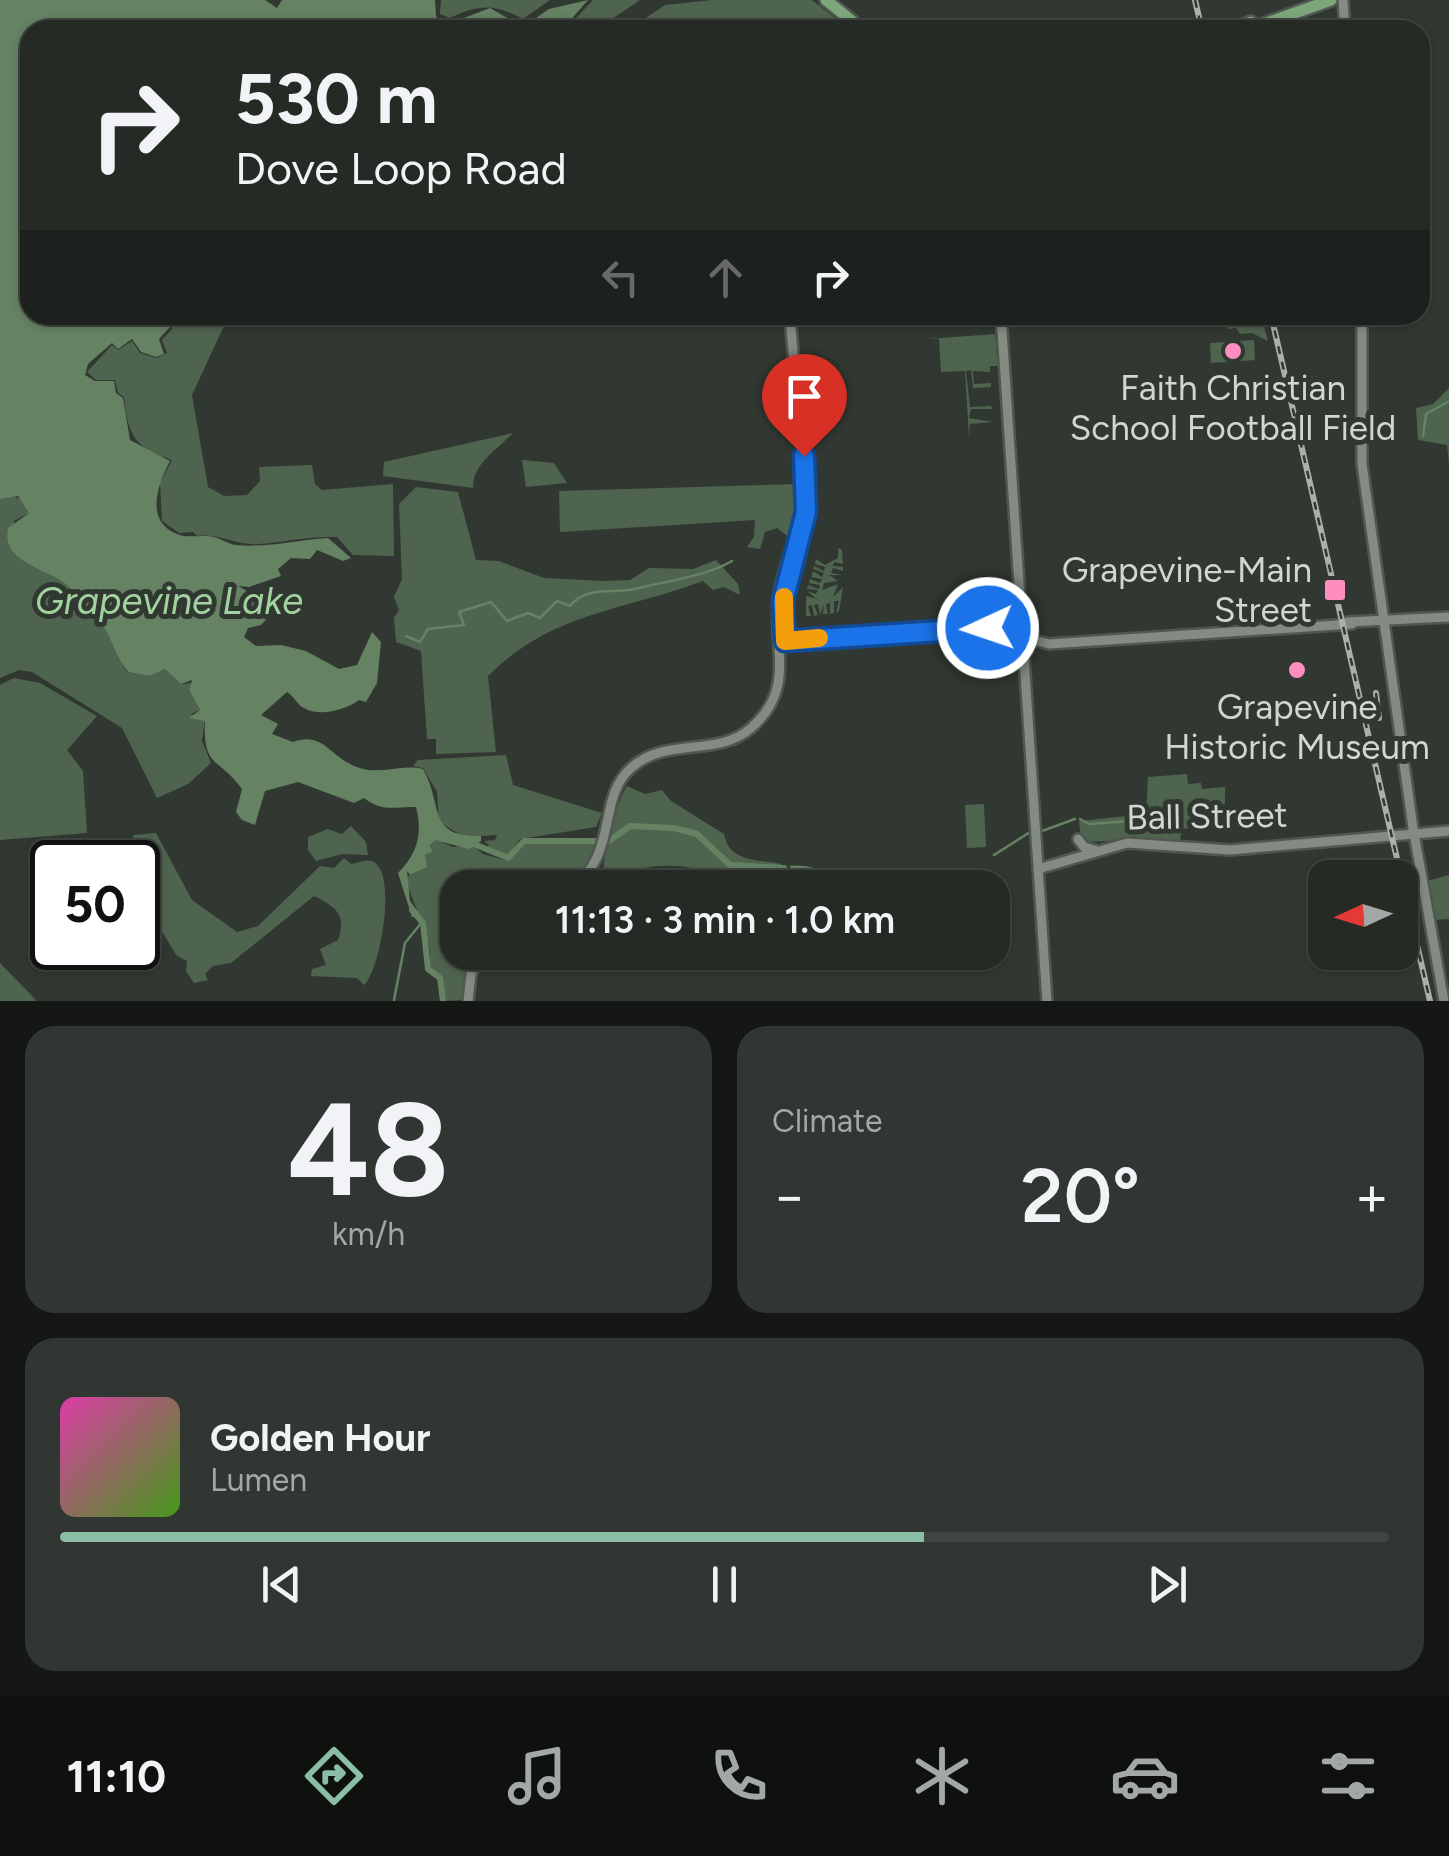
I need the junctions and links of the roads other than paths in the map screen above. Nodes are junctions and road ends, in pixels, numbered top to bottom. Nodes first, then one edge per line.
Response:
1 (826, 0) edge
2 (838, 0) edge
3 (1311, 0) edge
4 (1331, 0) edge
5 (853, 20) edge
6 (856, 20) edge
7 (1257, 20) edge
8 (1276, 20) edge
9 (793, 325) edge
10 (1001, 325) edge
11 (1362, 325) edge
12 (1020, 616) junction
13 (1449, 617) edge
14 (1381, 622) junction
15 (1002, 632) junction
16 (1022, 639) junction
17 (783, 641) junction
18 (1049, 644) junction
19 (1024, 660) junction
20 (1388, 688) junction
21 (1394, 701) junction
22 (1399, 760) junction
23 (1406, 776) junction
24 (1412, 806) junction
25 (1449, 828) edge
26 (1408, 829) junction
27 (1430, 830) junction
28 (1078, 839) dead end
29 (1094, 850) junction
30 (1418, 858) junction
31 (1038, 869) junction
32 (589, 870) edge
33 (476, 970) edge
34 (468, 1000) edge
35 (1047, 1001) edge
36 (1444, 1001) edge

1 - 5 main road
2 - 6 main road
3 - 7 main road
4 - 8 main road
9 - 17 main road
10 - 12 main road
11 - 14 main road
12 - 15 main road
12 - 16 main road
13 - 14 main road
14 - 18 main road
14 - 20 main road
14 - 21 main road
15 - 16 main road
15 - 17 main road
16 - 18 main road
16 - 19 main road
17 - 32 main road
18 - 19 main road
19 - 31 main road
20 - 21 main road
20 - 22 main road
21 - 23 main road
22 - 23 main road
22 - 26 main road
23 - 24 main road
24 - 26 main road
24 - 27 main road
25 - 27 main road, Ball Street
26 - 27 main road, Ball Street
26 - 29 main road, Ball Street
26 - 30 main road
27 - 30 main road
28 - 29 main road
29 - 31 main road, Ball Street
30 - 36 main road
31 - 35 main road
33 - 34 main road

